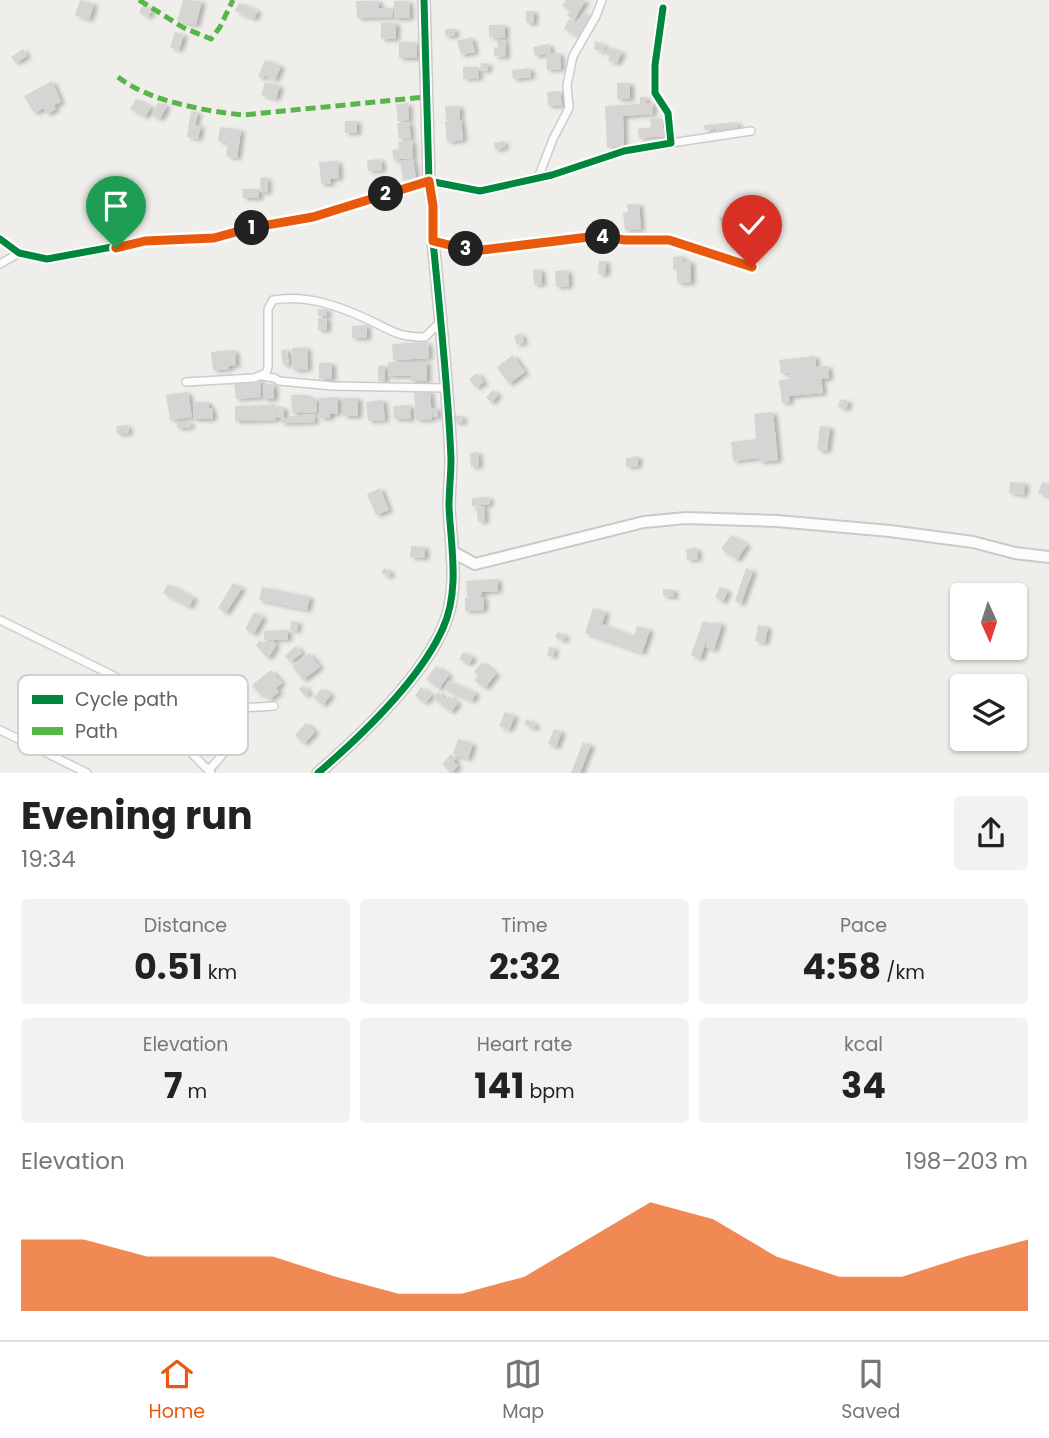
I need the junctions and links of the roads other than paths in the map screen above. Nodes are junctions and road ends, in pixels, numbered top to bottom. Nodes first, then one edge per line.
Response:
1 (424, 0) edge
2 (602, 0) edge
3 (663, 8) dead end
4 (751, 131) dead end
5 (671, 143) junction
6 (538, 178) junction
7 (429, 181) junction
8 (0, 239) edge
9 (433, 241) junction
10 (19, 253) junction
11 (0, 264) edge
12 (752, 267) dead end
13 (441, 321) junction
14 (262, 376) junction
15 (186, 382) dead end
16 (445, 388) junction
17 (453, 552) junction
18 (1049, 557) edge
19 (0, 620) edge
20 (112, 675) edge
21 (274, 706) dead end
22 (248, 708) edge
23 (0, 730) edge
24 (18, 739) edge
25 (51, 755) edge
26 (194, 755) edge
27 (223, 755) edge
28 (210, 771) edge
29 (87, 773) edge
30 (318, 773) edge

1 - 7 street
2 - 6 street
3 - 5 street
4 - 5 street
5 - 6 street
6 - 7 street
7 - 9 street
7 - 10 street
8 - 10 street
9 - 12 street
9 - 13 street
10 - 11 street
13 - 14 street
13 - 16 street
14 - 15 street
14 - 16 street
16 - 17 street
17 - 18 street
17 - 30 street
19 - 20 street
21 - 22 street
23 - 24 street
25 - 29 street
26 - 28 street
27 - 28 street

